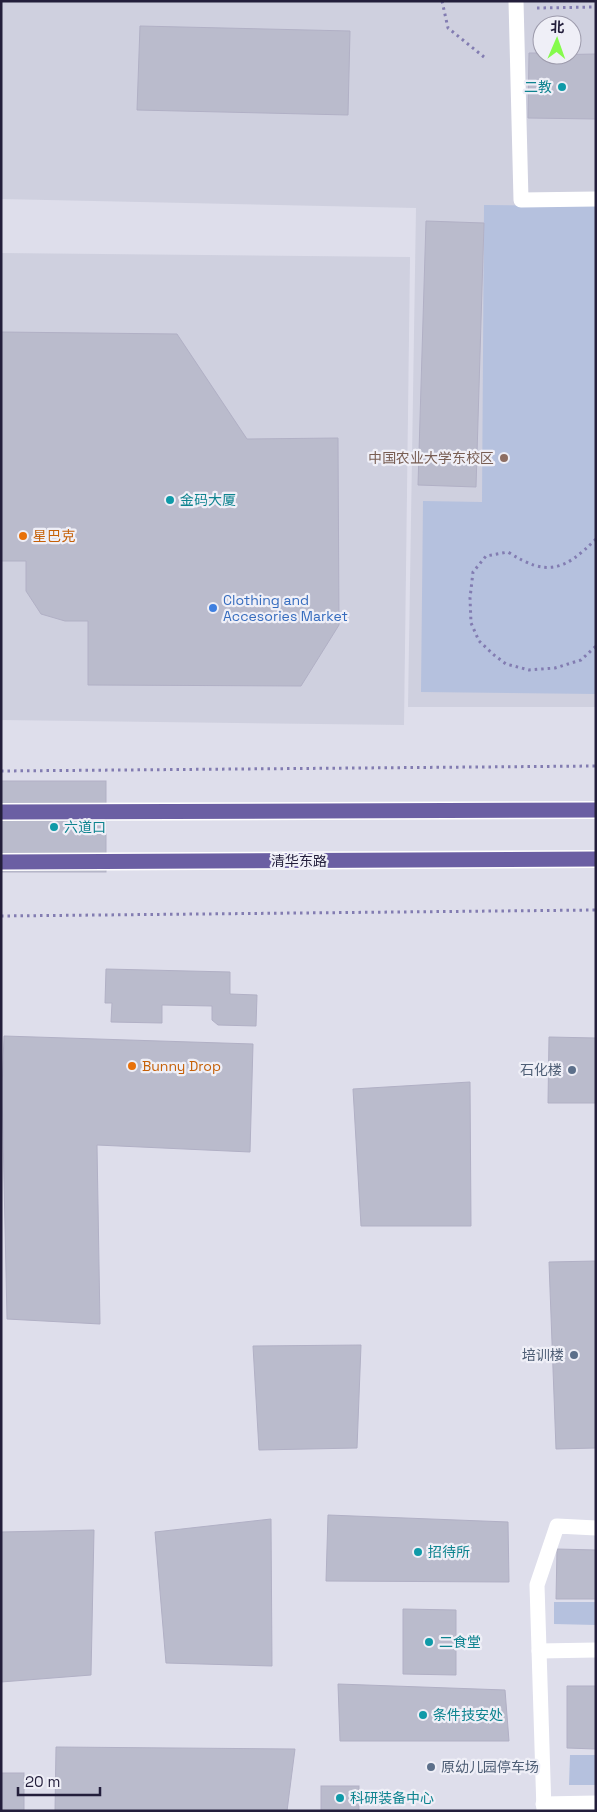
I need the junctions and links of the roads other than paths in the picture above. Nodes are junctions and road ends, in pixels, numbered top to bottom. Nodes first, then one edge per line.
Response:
1 (516, 5) edge
2 (596, 199) edge
3 (596, 810) edge
4 (1, 812) edge
5 (596, 859) edge
6 (1, 862) edge
7 (596, 1528) edge
8 (596, 1650) edge
9 (539, 1651) junction
10 (596, 1803) edge
11 (544, 1807) edge

1 - 2 street
3 - 4 main road
5 - 6 main road, 清华东路
7 - 9 street
8 - 9 street
9 - 11 street
10 - 11 street

